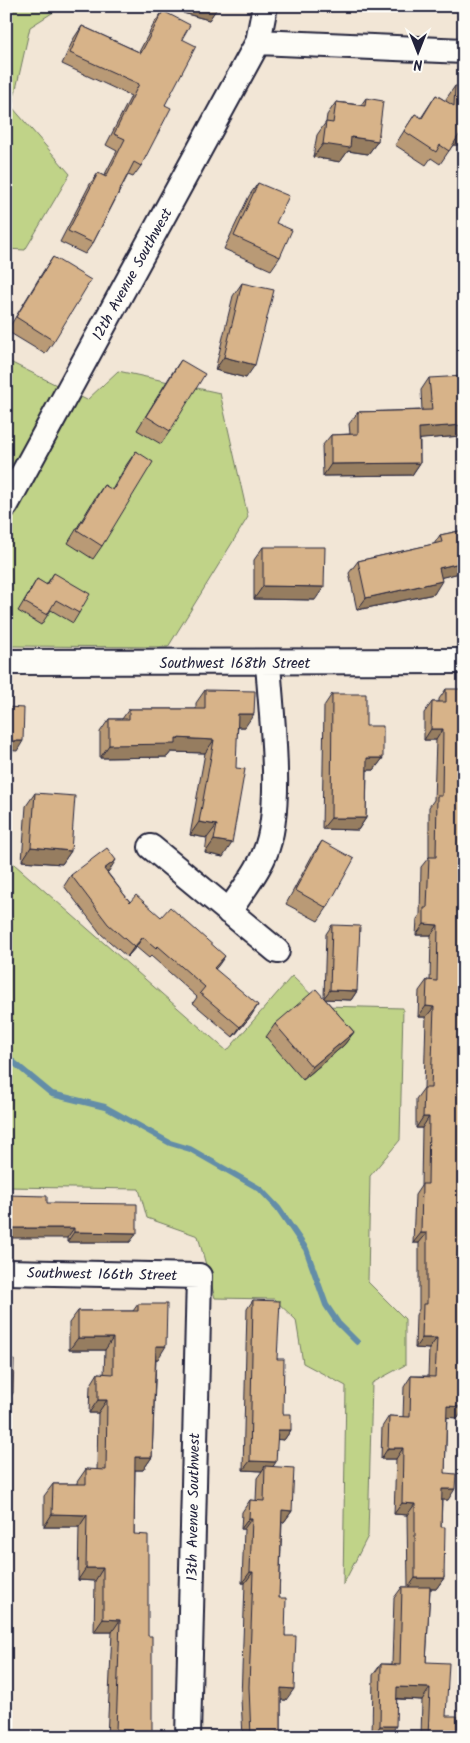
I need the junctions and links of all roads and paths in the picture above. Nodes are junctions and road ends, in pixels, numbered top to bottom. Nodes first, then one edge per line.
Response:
1 (265, 6) edge
2 (258, 42) junction
3 (464, 51) edge
4 (6, 505) edge
5 (6, 662) edge
6 (464, 662) edge
7 (268, 663) junction
8 (151, 847) dead end
9 (228, 912) junction
10 (277, 950) dead end
11 (6, 1272) edge
12 (199, 1276) joint
13 (188, 1737) edge

1 - 2 street, 12th Avenue Southwest
2 - 3 street
2 - 4 street, 12th Avenue Southwest
5 - 7 street, Southwest 168th Street
6 - 7 street, Southwest 168th Street
7 - 9 street
8 - 9 street
9 - 10 street
11 - 12 street, Southwest 166th Street
12 - 13 street, 13th Avenue Southwest

